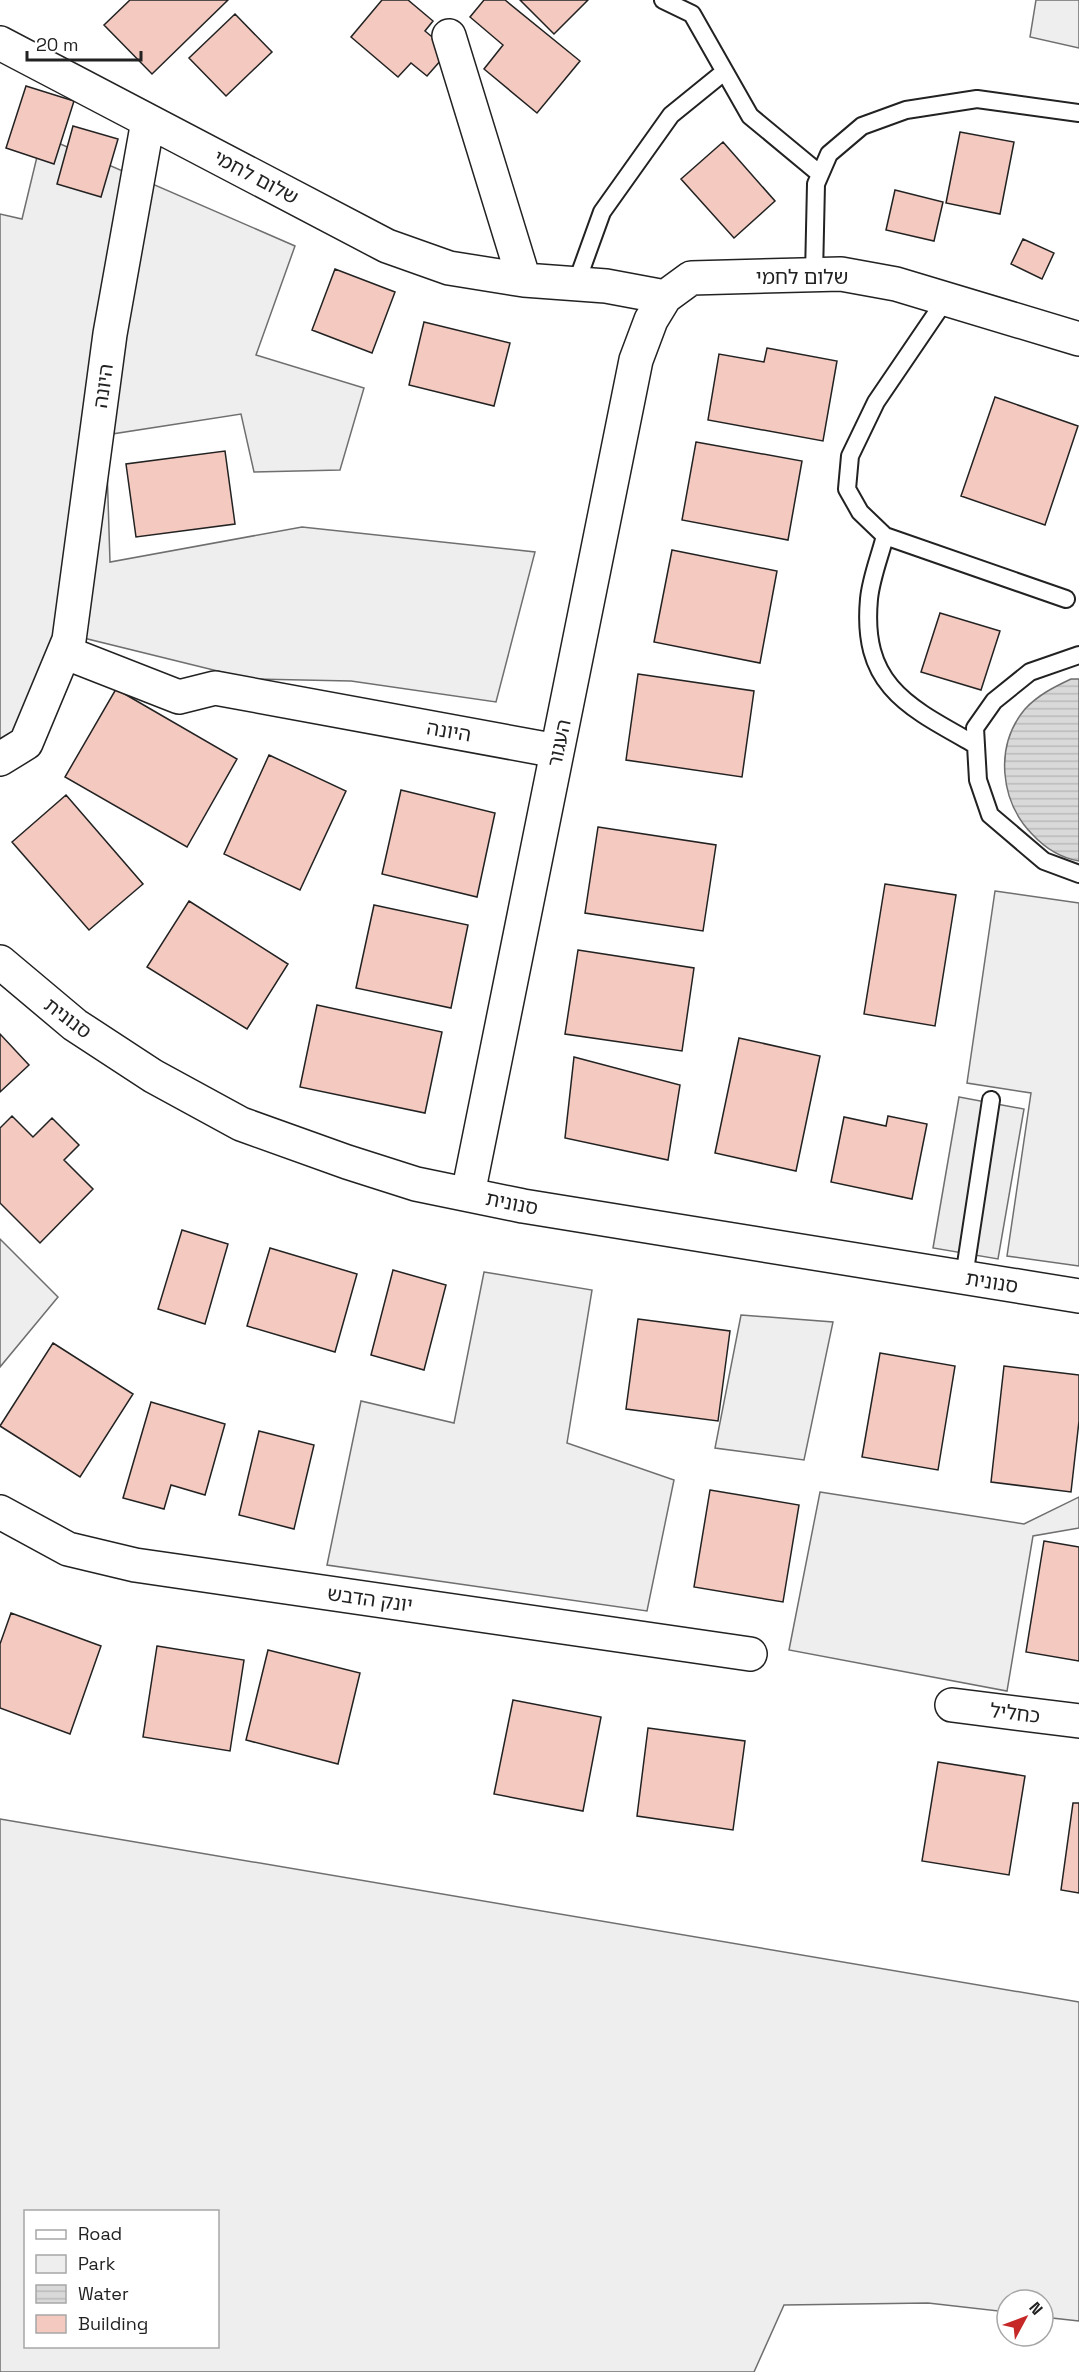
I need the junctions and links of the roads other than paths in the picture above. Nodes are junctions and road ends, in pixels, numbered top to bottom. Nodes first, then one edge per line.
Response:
1 (663, 0) edge
2 (449, 36) dead end
3 (0, 43) edge
4 (724, 72) junction
5 (1079, 113) edge
6 (148, 121) junction
7 (820, 174) junction
8 (814, 275) junction
9 (524, 280) junction
10 (576, 284) junction
11 (665, 297) junction
12 (946, 299) junction
13 (1079, 339) edge
14 (885, 536) junction
15 (1066, 599) dead end
16 (64, 652) junction
17 (1079, 656) edge
18 (976, 745) junction
19 (557, 751) junction
20 (0, 759) edge
21 (1079, 874) edge
22 (0, 962) edge
23 (991, 1100) dead end
24 (468, 1194) junction
25 (964, 1277) junction
26 (1079, 1296) edge
27 (0, 1512) edge
28 (750, 1654) dead end
29 (951, 1705) dead end
30 (1079, 1721) edge

1 - 4 lane
2 - 9 street
3 - 6 street, שלום לחמי
4 - 7 lane
4 - 10 lane
5 - 7 lane
6 - 9 street, שלום לחמי
6 - 16 street, היונה
7 - 8 lane
8 - 11 street, שלום לחמי
8 - 12 street, שלום לחמי
9 - 10 street, שלום לחמי
10 - 11 street, שלום לחמי
11 - 19 street, העגור
12 - 13 street, שלום לחמי
12 - 14 lane
14 - 15 lane
14 - 18 lane
16 - 19 street, היונה
16 - 20 street, היונה
17 - 18 lane
18 - 21 lane
19 - 24 street, העגור
22 - 24 street, סנונית
23 - 25 lane
24 - 25 street, סנונית
25 - 26 street, סנונית
27 - 28 street, יונק הדבש
29 - 30 street, כחליל

